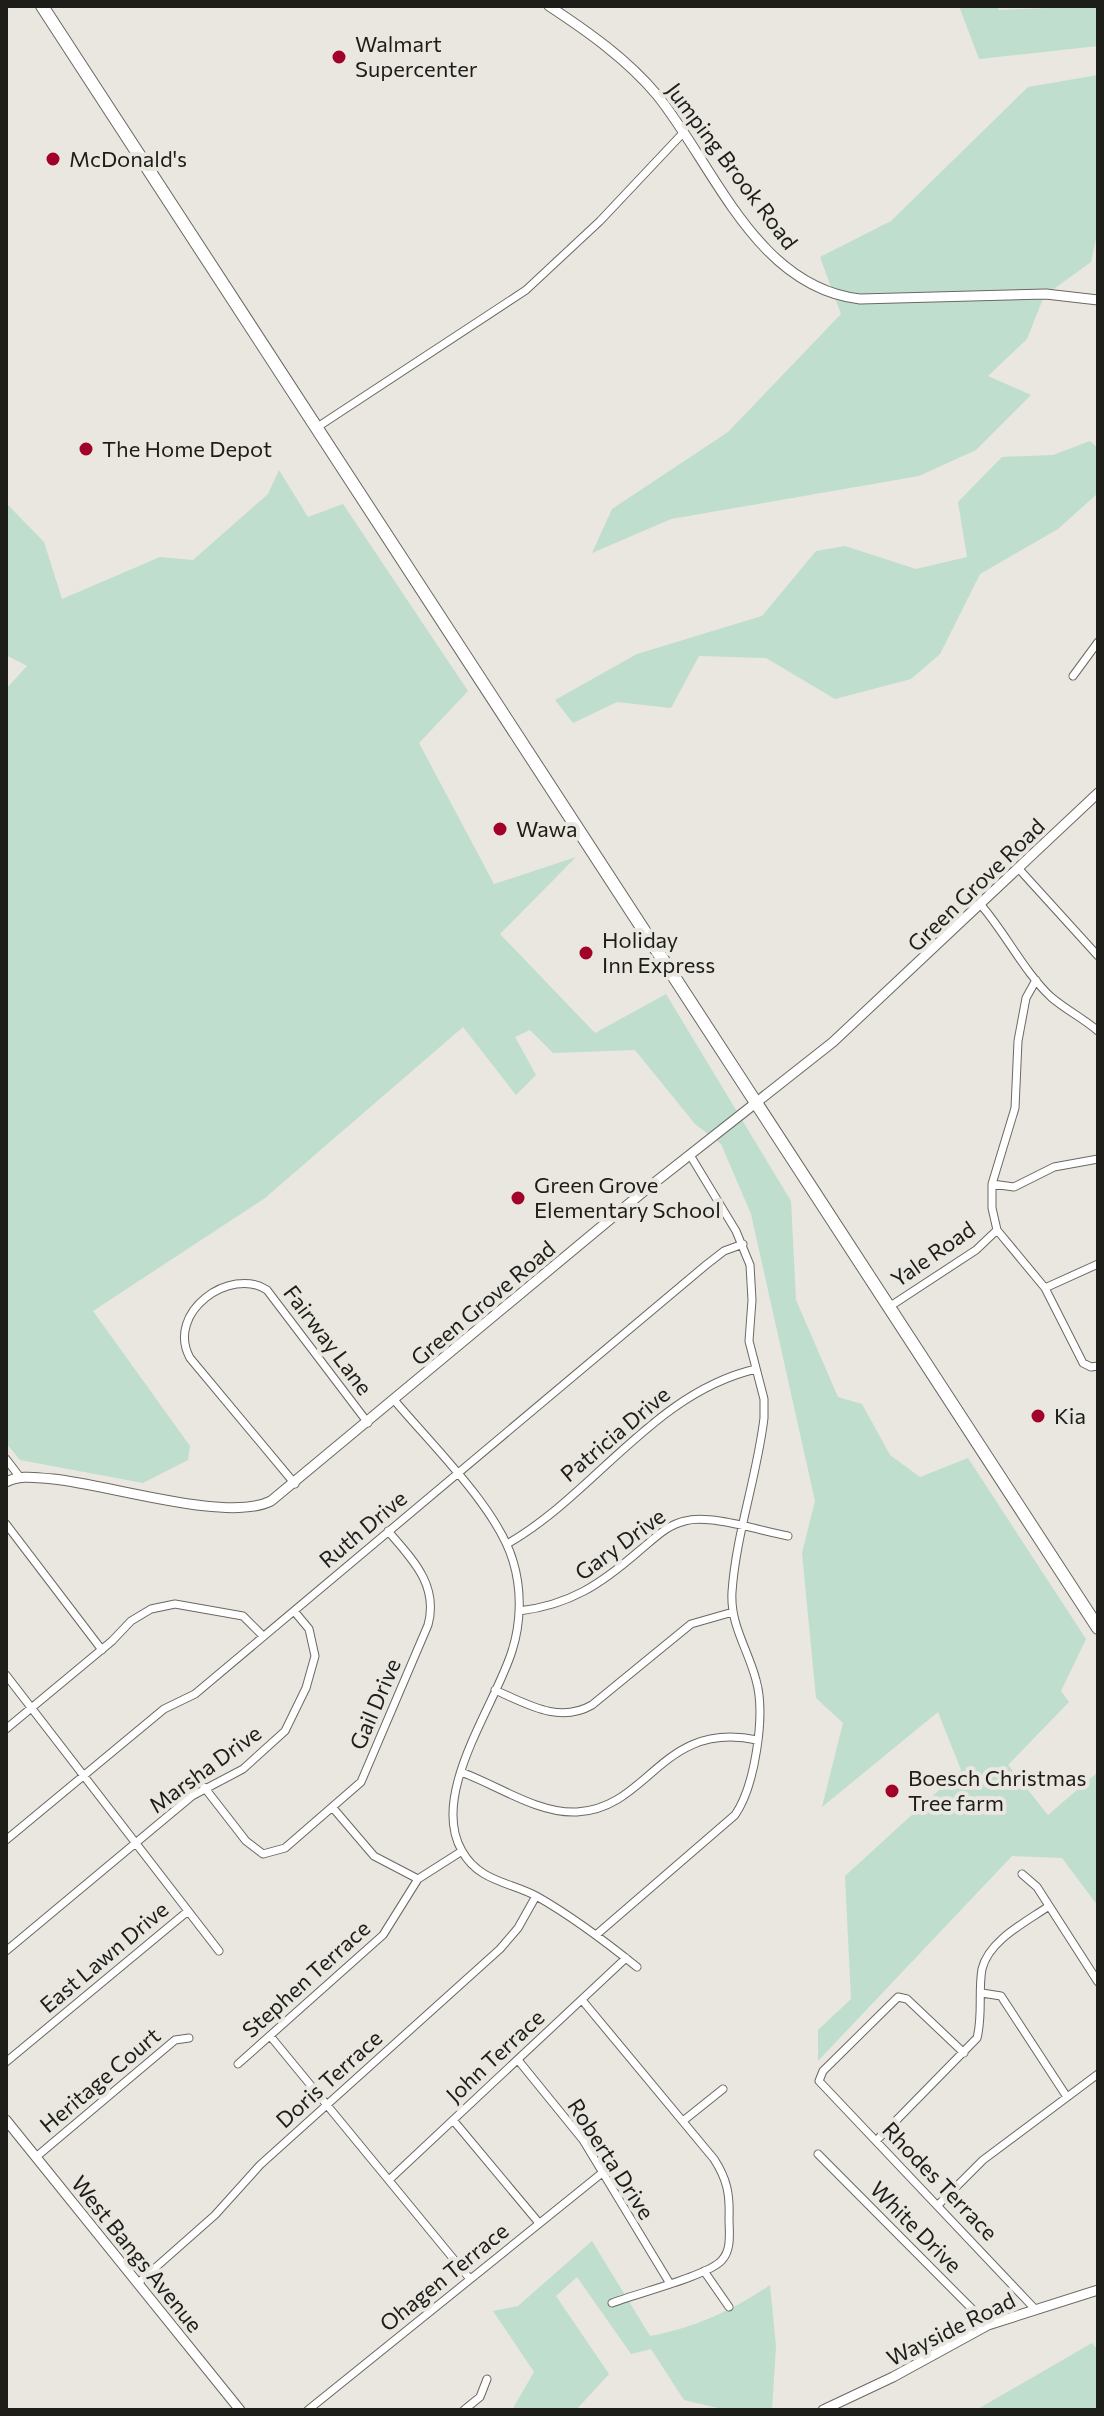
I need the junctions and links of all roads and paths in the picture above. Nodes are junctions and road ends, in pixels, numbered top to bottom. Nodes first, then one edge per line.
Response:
1 (42, 6) edge
2 (549, 6) edge
3 (683, 133) junction
4 (1098, 300) edge
5 (316, 428) junction
6 (1098, 642) edge
7 (1073, 676) dead end
8 (1098, 793) edge
9 (1019, 869) junction
10 (981, 905) junction
11 (1098, 956) edge
12 (1036, 980) junction
13 (1098, 1031) edge
14 (755, 1105) junction
15 (690, 1155) junction
16 (1098, 1159) edge
17 (992, 1184) junction
18 (997, 1230) junction
19 (743, 1244) junction
20 (1098, 1264) edge
21 (1045, 1288) junction
22 (889, 1307) junction
23 (1095, 1367) edge
24 (756, 1369) junction
25 (395, 1401) junction
26 (368, 1423) junction
27 (6, 1459) edge
28 (456, 1475) junction
29 (19, 1476) junction
30 (6, 1482) edge
31 (295, 1484) junction
32 (6, 1524) edge
33 (744, 1528) junction
34 (388, 1531) junction
35 (788, 1536) dead end
36 (507, 1544) junction
37 (294, 1611) junction
38 (519, 1611) junction
39 (733, 1612) junction
40 (1098, 1628) edge
41 (263, 1636) junction
42 (102, 1650) junction
43 (6, 1675) edge
44 (495, 1690) junction
45 (32, 1708) junction
46 (6, 1729) edge
47 (757, 1740) junction
48 (461, 1772) junction
49 (84, 1776) junction
50 (204, 1787) junction
51 (333, 1808) junction
52 (6, 1840) edge
53 (136, 1843) junction
54 (462, 1851) junction
55 (1022, 1874) dead end
56 (418, 1879) junction
57 (536, 1896) junction
58 (1049, 1906) junction
59 (188, 1911) junction
60 (596, 1935) junction
61 (6, 1951) edge
62 (219, 1951) dead end
63 (626, 1958) junction
64 (637, 1967) dead end
65 (1098, 1982) edge
66 (982, 1993) junction
67 (582, 2000) junction
68 (271, 2037) junction
69 (189, 2038) dead end
70 (964, 2053) junction
71 (518, 2060) junction
72 (6, 2062) edge
73 (238, 2064) dead end
74 (1098, 2074) edge
75 (723, 2089) dead end
76 (1067, 2097) junction
77 (327, 2105) junction
78 (6, 2120) edge
79 (453, 2120) junction
80 (683, 2121) junction
81 (876, 2141) junction
82 (818, 2154) dead end
83 (36, 2157) junction
84 (602, 2173) junction
85 (389, 2180) junction
86 (938, 2205) junction
87 (539, 2223) junction
88 (704, 2271) junction
89 (470, 2279) junction
90 (669, 2282) junction
91 (138, 2283) junction
92 (1098, 2290) edge
93 (612, 2303) dead end
94 (729, 2307) dead end
95 (1034, 2308) junction
96 (988, 2325) junction
97 (487, 2379) dead end
98 (240, 2410) edge
99 (308, 2410) edge
100 (464, 2410) edge
101 (823, 2410) edge

1 - 5 highway
2 - 3 street, Jumping Brook Road
3 - 4 street, Jumping Brook Road
3 - 5 street
5 - 14 highway
6 - 7 street
8 - 9 street, Green Grove Road
9 - 10 street, Green Grove Road
9 - 11 street
10 - 12 street
10 - 14 street, Green Grove Road
12 - 13 street
12 - 17 street
14 - 15 street, Green Grove Road
14 - 22 highway
15 - 19 street
15 - 25 street, Green Grove Road
16 - 17 street
17 - 18 street
18 - 21 street
18 - 22 street, Yale Road
19 - 24 street
19 - 28 street, Ruth Drive
20 - 21 street
21 - 23 street
22 - 40 highway
24 - 33 street
24 - 36 street, Patricia Drive
25 - 26 street, Green Grove Road
25 - 28 street
26 - 31 street, Green Grove Road
26 - 31 street, Fairway Lane
27 - 29 street
28 - 34 street, Ruth Drive
28 - 36 street
29 - 30 street, Green Grove Road
29 - 31 street, Green Grove Road
32 - 42 street
33 - 35 street, Gary Drive
33 - 38 street, Gary Drive
33 - 39 street
34 - 37 street, Ruth Drive
34 - 51 street, Gail Drive
36 - 38 street
37 - 41 street, Ruth Drive
37 - 50 street, Marsha Drive
38 - 44 street
39 - 44 street
39 - 47 street
41 - 42 street
41 - 49 street, Ruth Drive
42 - 45 street
43 - 45 street
44 - 48 street
45 - 46 street
45 - 49 street
47 - 48 street
47 - 60 street
48 - 54 street
49 - 52 street, Ruth Drive
49 - 53 street
50 - 51 street, Gail Drive
50 - 53 street, Marsha Drive
51 - 56 street
53 - 59 street
53 - 61 street, Marsha Drive
54 - 56 street, Stephen Terrace
54 - 57 street
55 - 58 street
56 - 68 street, Stephen Terrace
57 - 60 street
57 - 77 street, Doris Terrace
58 - 65 street
58 - 66 street
59 - 62 street
59 - 72 street, East Lawn Drive
60 - 63 street
63 - 64 street
63 - 67 street, John Terrace
66 - 70 street
66 - 76 street
67 - 71 street, John Terrace
67 - 80 street
68 - 73 street, Stephen Terrace
68 - 77 street
69 - 83 street, Heritage Court
70 - 81 street
70 - 81 street, Rhodes Terrace
71 - 79 street, John Terrace
71 - 84 street, Roberta Drive
74 - 76 street
75 - 80 street
76 - 86 street
77 - 85 street
77 - 91 street, Doris Terrace
78 - 83 street, West Bangs Avenue
79 - 85 street, John Terrace
79 - 87 street
80 - 88 street
81 - 86 street, Rhodes Terrace
82 - 96 street, White Drive
83 - 91 street, West Bangs Avenue
84 - 87 street, Ohagen Terrace
84 - 90 street, Roberta Drive
85 - 89 street
86 - 95 street, Rhodes Terrace
87 - 89 street, Ohagen Terrace
88 - 90 street
88 - 94 street
89 - 99 street, Ohagen Terrace
90 - 93 street
91 - 98 street, West Bangs Avenue
92 - 95 street, Wayside Road
95 - 96 street, Wayside Road
96 - 101 street, Wayside Road
97 - 100 street

